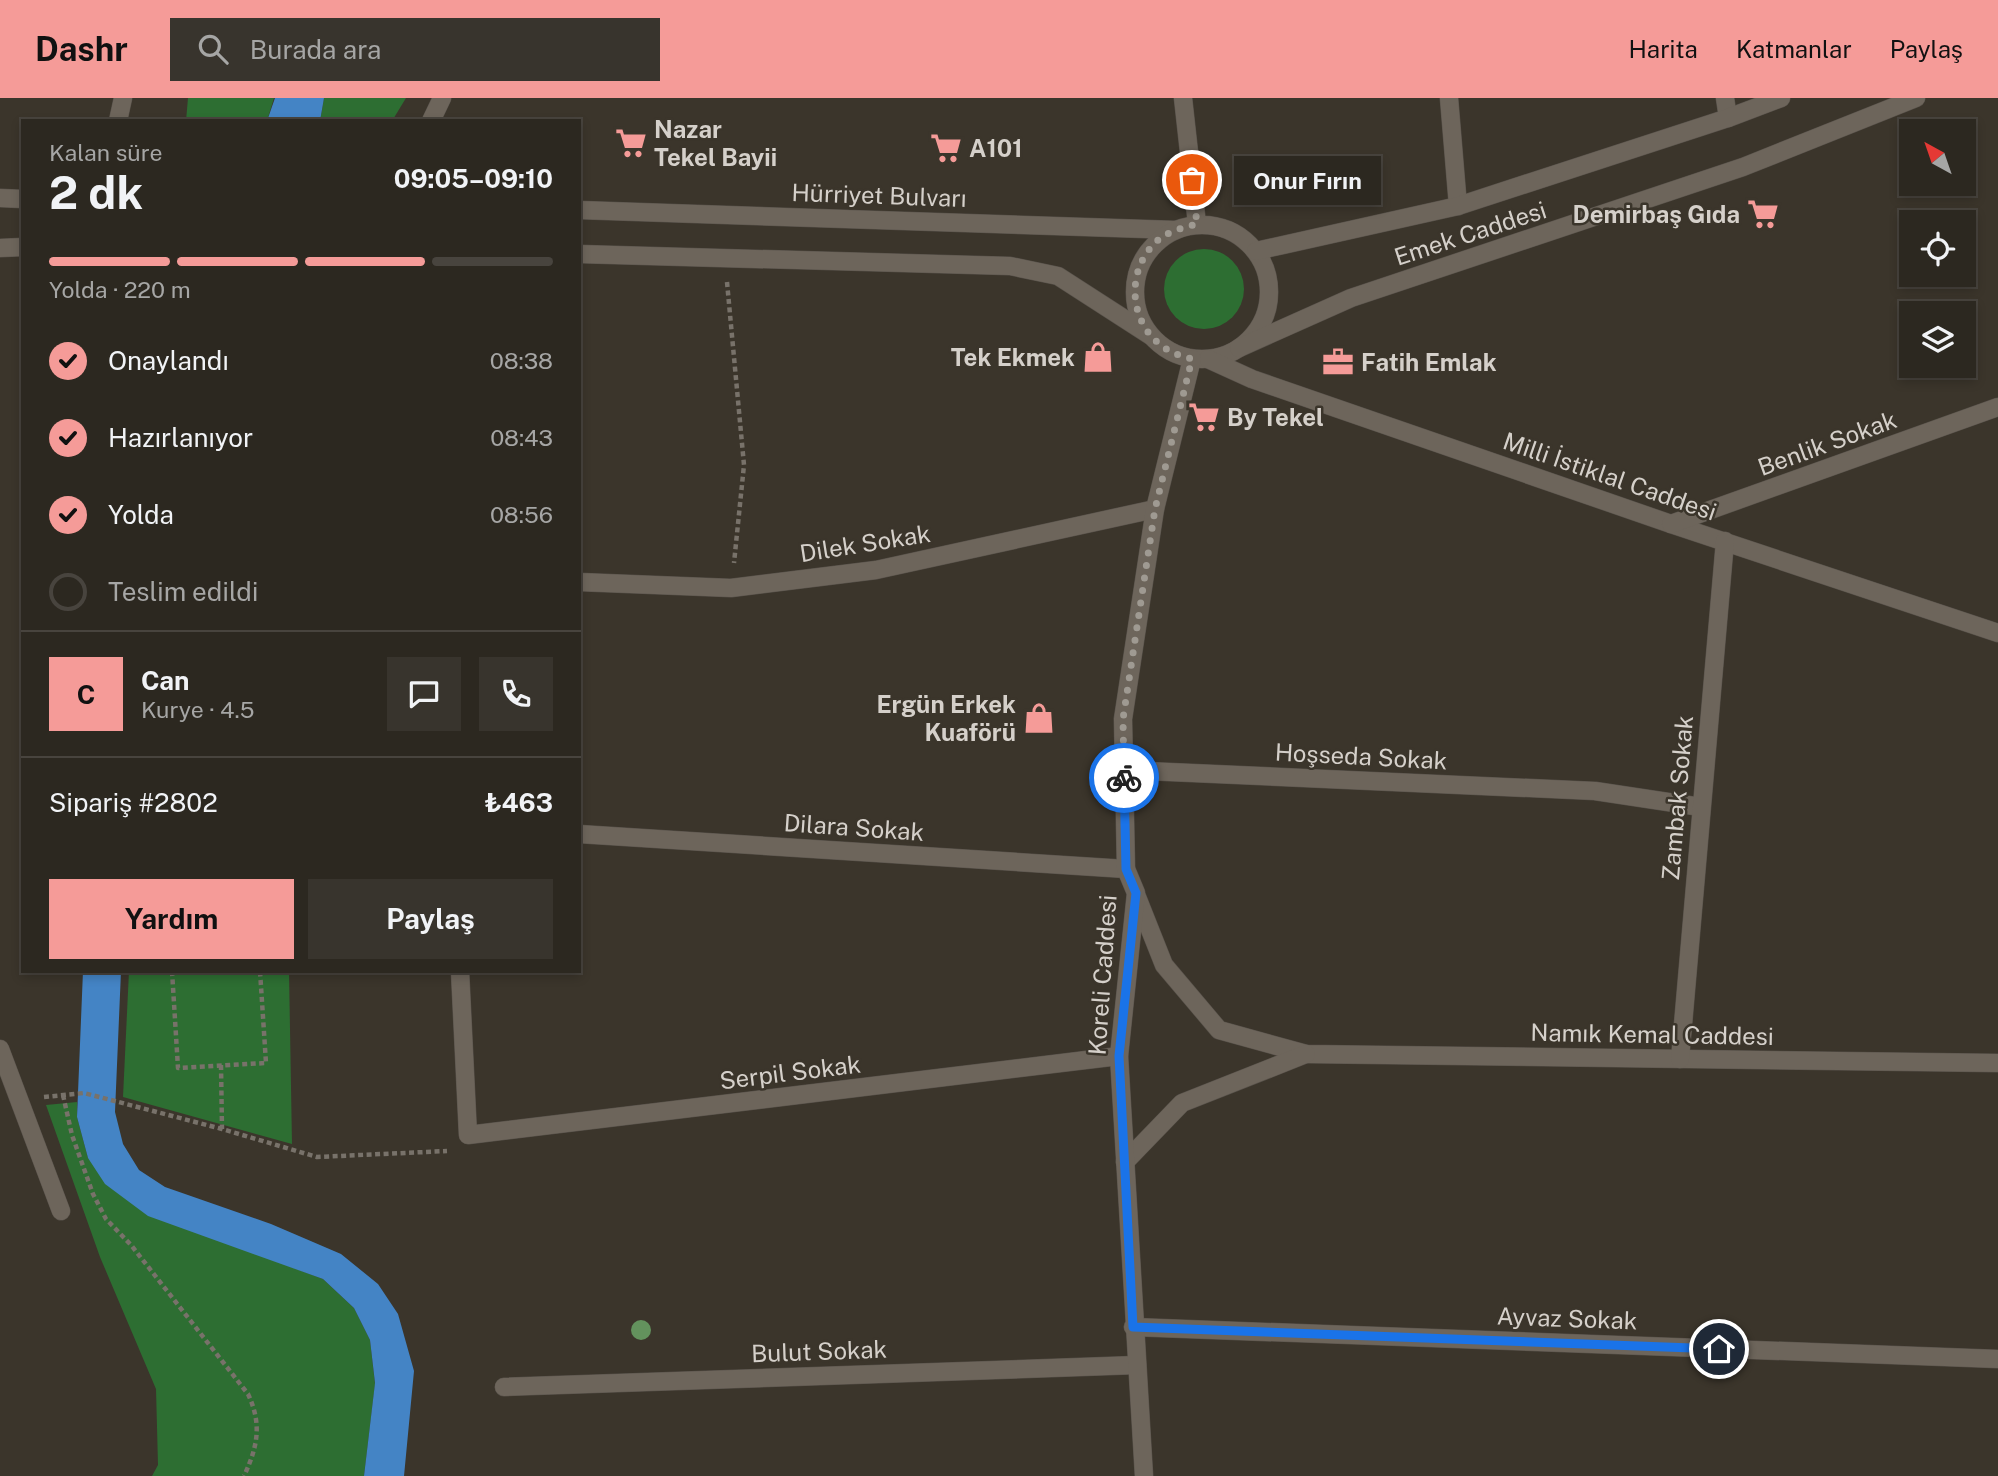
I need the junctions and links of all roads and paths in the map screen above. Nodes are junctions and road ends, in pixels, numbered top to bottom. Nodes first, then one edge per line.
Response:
1 (123, 98) edge
2 (442, 98) edge
3 (1183, 98) edge
4 (1449, 98) edge
5 (1725, 98) edge
6 (1781, 98) edge
7 (1916, 98) edge
8 (1728, 118) junction
9 (118, 119) edge
10 (432, 119) edge
11 (0, 198) edge
12 (21, 199) edge
13 (1458, 206) junction
14 (581, 210) edge
15 (1197, 224) junction
16 (1176, 230) junction
17 (21, 247) edge
18 (0, 248) edge
19 (1256, 251) junction
20 (581, 254) edge
21 (724, 258) junction
22 (1151, 336) junction
23 (1239, 348) junction
24 (1200, 359) junction
25 (1998, 407) edge
26 (1155, 509) junction
27 (1671, 524) junction
28 (1725, 541) junction
29 (581, 582) edge
30 (731, 588) junction
31 (1998, 633) edge
32 (1124, 770) junction
33 (1701, 807) junction
34 (581, 834) edge
35 (1126, 869) junction
36 (1136, 893) junction
37 (172, 973) edge
38 (260, 973) edge
39 (460, 973) edge
40 (0, 1049) edge
41 (1306, 1055) junction
42 (1119, 1056) junction
43 (1680, 1059) junction
44 (1998, 1063) edge
45 (221, 1065) junction
46 (63, 1095) junction
47 (19, 1099) junction
48 (222, 1129) junction
49 (456, 1150) dead end
50 (1125, 1162) junction
51 (61, 1212) dead end
52 (1133, 1327) junction
53 (1998, 1359) edge
54 (1137, 1365) junction
55 (504, 1387) dead end
56 (244, 1476) edge
57 (1144, 1476) edge

1 - 9 street
2 - 10 street
3 - 15 street
4 - 13 street
5 - 8 street
6 - 8 street, Emek Caddesi
7 - 23 street, Emek Caddesi
8 - 13 street, Emek Caddesi
11 - 12 street
13 - 19 street, Emek Caddesi
14 - 16 street, Hürriyet Bulvarı
15 - 16 street
15 - 19 street
16 - 22 street
17 - 18 street
19 - 23 street
20 - 21 street
21 - 22 street
21 - 30 path
22 - 24 street
23 - 24 street
24 - 26 street, Koreli Caddesi
24 - 27 street, Milli İstiklal Caddesi
25 - 27 street, Benlik Sokak
26 - 30 street, Dilek Sokak
26 - 32 street, Koreli Caddesi
27 - 28 street, Milli İstiklal Caddesi
28 - 31 street, Milli İstiklal Caddesi
28 - 33 street, Zambak Sokak
29 - 30 street, Dilek Sokak
32 - 33 street, Hoşseda Sokak
32 - 35 street, Koreli Caddesi
33 - 43 street, Zambak Sokak
34 - 35 street, Dilara Sokak
35 - 36 street, Koreli Caddesi
36 - 41 street
36 - 42 street, Koreli Caddesi
37 - 45 path
38 - 45 path
39 - 42 street, Serpil Sokak
40 - 47 street
41 - 43 street, Namık Kemal Caddesi
41 - 50 street
42 - 50 street, Koreli Caddesi
43 - 44 street, Namık Kemal Caddesi
45 - 48 path
46 - 47 path
46 - 48 path
46 - 56 path
47 - 51 street
48 - 49 path
50 - 52 street, Koreli Caddesi
52 - 53 street, Ayvaz Sokak
52 - 54 street, Koreli Caddesi
54 - 55 street, Bulut Sokak
54 - 57 street, Koreli Caddesi

